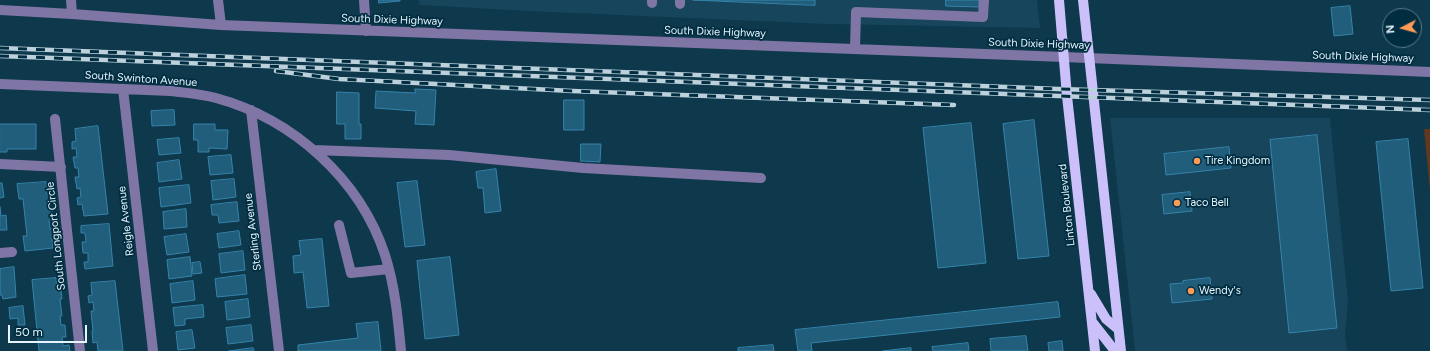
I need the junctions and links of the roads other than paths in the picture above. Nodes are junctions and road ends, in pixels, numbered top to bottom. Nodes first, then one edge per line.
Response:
1 (71, 0) edge
2 (218, 0) edge
3 (364, 0) edge
4 (984, 0) edge
5 (1060, 0) edge
6 (1083, 0) edge
7 (0, 10) edge
8 (72, 14) junction
9 (221, 25) junction
10 (366, 32) junction
11 (854, 49) junction
12 (1064, 57) junction
13 (1089, 58) junction
14 (1430, 72) edge
15 (0, 84) edge
16 (123, 89) junction
17 (251, 110) junction
18 (55, 119) dead end
19 (314, 150) junction
20 (0, 164) edge
21 (61, 167) junction
22 (761, 178) dead end
23 (339, 225) dead end
24 (12, 252) dead end
25 (0, 253) edge
26 (389, 269) junction
27 (1089, 289) junction
28 (1092, 322) junction
29 (1118, 329) junction
30 (80, 351) edge
31 (153, 351) edge
32 (279, 351) edge
33 (401, 351) edge
34 (1095, 351) edge
35 (1114, 351) edge
36 (1121, 351) edge

1 - 8 street
2 - 9 street
3 - 10 street
4 - 11 street
5 - 12 main road, Linton Boulevard
6 - 13 main road
7 - 8 street, South Dixie Highway
8 - 9 street, South Dixie Highway
9 - 10 street, South Dixie Highway
10 - 11 street, South Dixie Highway
11 - 12 street, South Dixie Highway
12 - 13 street, South Dixie Highway
12 - 27 main road, Linton Boulevard
13 - 14 street, South Dixie Highway
13 - 29 main road
15 - 16 street, South Swinton Avenue
16 - 17 street, South Swinton Avenue
16 - 31 street, Reigle Avenue
17 - 19 street, South Swinton Avenue
17 - 32 street, Sterling Avenue
18 - 21 street, South Longport Circle
19 - 22 street
19 - 26 street, South Swinton Avenue
20 - 21 street
21 - 30 street, South Longport Circle
23 - 26 street
24 - 25 street
26 - 33 street, South Swinton Avenue
27 - 28 main road, Linton Boulevard
27 - 29 main road
28 - 34 main road, Linton Boulevard
28 - 35 main road
29 - 36 main road

